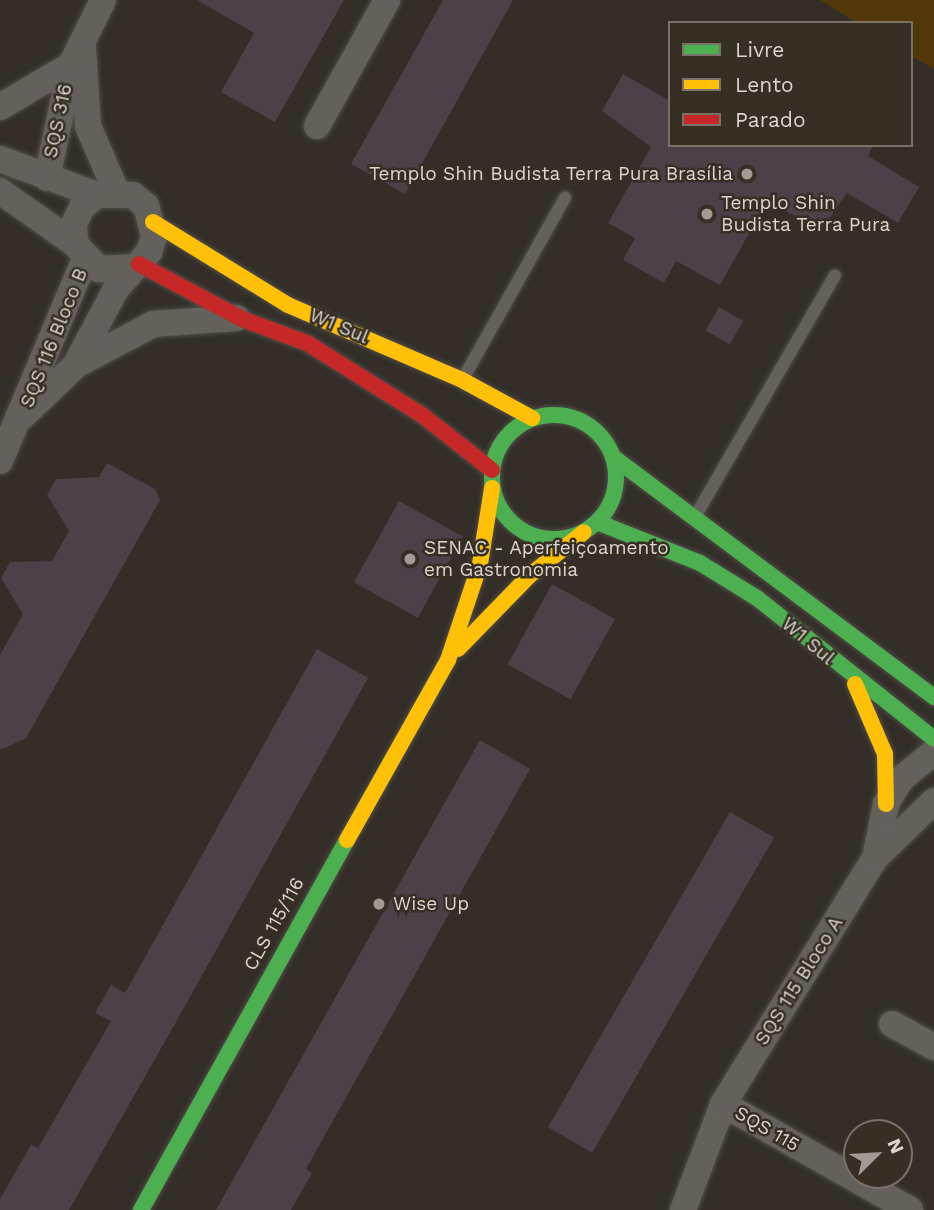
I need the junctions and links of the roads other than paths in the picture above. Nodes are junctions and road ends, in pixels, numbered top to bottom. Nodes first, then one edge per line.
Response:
1 (103, 0) edge
2 (387, 0) edge
3 (82, 39) junction
4 (71, 65) junction
5 (0, 107) edge
6 (317, 126) dead end
7 (0, 159) edge
8 (47, 178) junction
9 (0, 191) edge
10 (107, 193) junction
11 (565, 198) dead end
12 (153, 222) junction
13 (80, 252) junction
14 (136, 265) junction
15 (835, 275) dead end
16 (242, 319) junction
17 (75, 366) junction
18 (462, 380) junction
19 (23, 416) junction
20 (532, 418) junction
21 (613, 457) junction
22 (0, 461) edge
23 (492, 470) junction
24 (492, 488) junction
25 (694, 519) junction
26 (591, 527) junction
27 (448, 660) junction
28 (850, 677) junction
29 (934, 697) edge
30 (934, 740) edge
31 (934, 752) edge
32 (934, 801) edge
33 (886, 804) junction
34 (875, 858) junction
35 (892, 1024) dead end
36 (934, 1048) edge
37 (723, 1104) junction
38 (141, 1210) edge
39 (683, 1210) edge
40 (910, 1210) edge

1 - 3 street, SQS 316
2 - 6 street
3 - 4 street, SQS 316
3 - 10 street, SQS 316
4 - 5 street, SQS 316
4 - 8 street, SQS 316
7 - 8 street
8 - 10 street
9 - 13 street
10 - 12 street
10 - 13 street
11 - 18 lane
12 - 14 street
12 - 18 street, W1 Sul
13 - 14 street
13 - 19 street, SQS 116 Bloco B
14 - 16 street, W1 Sul
14 - 17 street, SQS 116 Bloco B
15 - 25 lane
16 - 17 street, SQS 116 Bloco B
16 - 23 street, W1 Sul
17 - 19 street, SQS 116 Bloco B
18 - 20 street, W1 Sul
19 - 22 street, SQS 116 Bloco B
20 - 21 street
20 - 23 street
21 - 25 street, W1 Sul
21 - 26 street
23 - 24 street
24 - 26 street
24 - 27 street, CLS 115/116
25 - 29 street, W1 Sul
26 - 27 street, CLS 115/116
26 - 28 street, W1 Sul
27 - 38 street, CLS 115/116
28 - 30 street, W1 Sul
28 - 33 street
31 - 33 street, SQS 115 Bloco A
32 - 34 street, SQS 115 Bloco A
33 - 34 street, SQS 115 Bloco A
34 - 37 street, SQS 115 Bloco A
35 - 36 street
37 - 39 street, SQS 115
37 - 40 street, SQS 115

